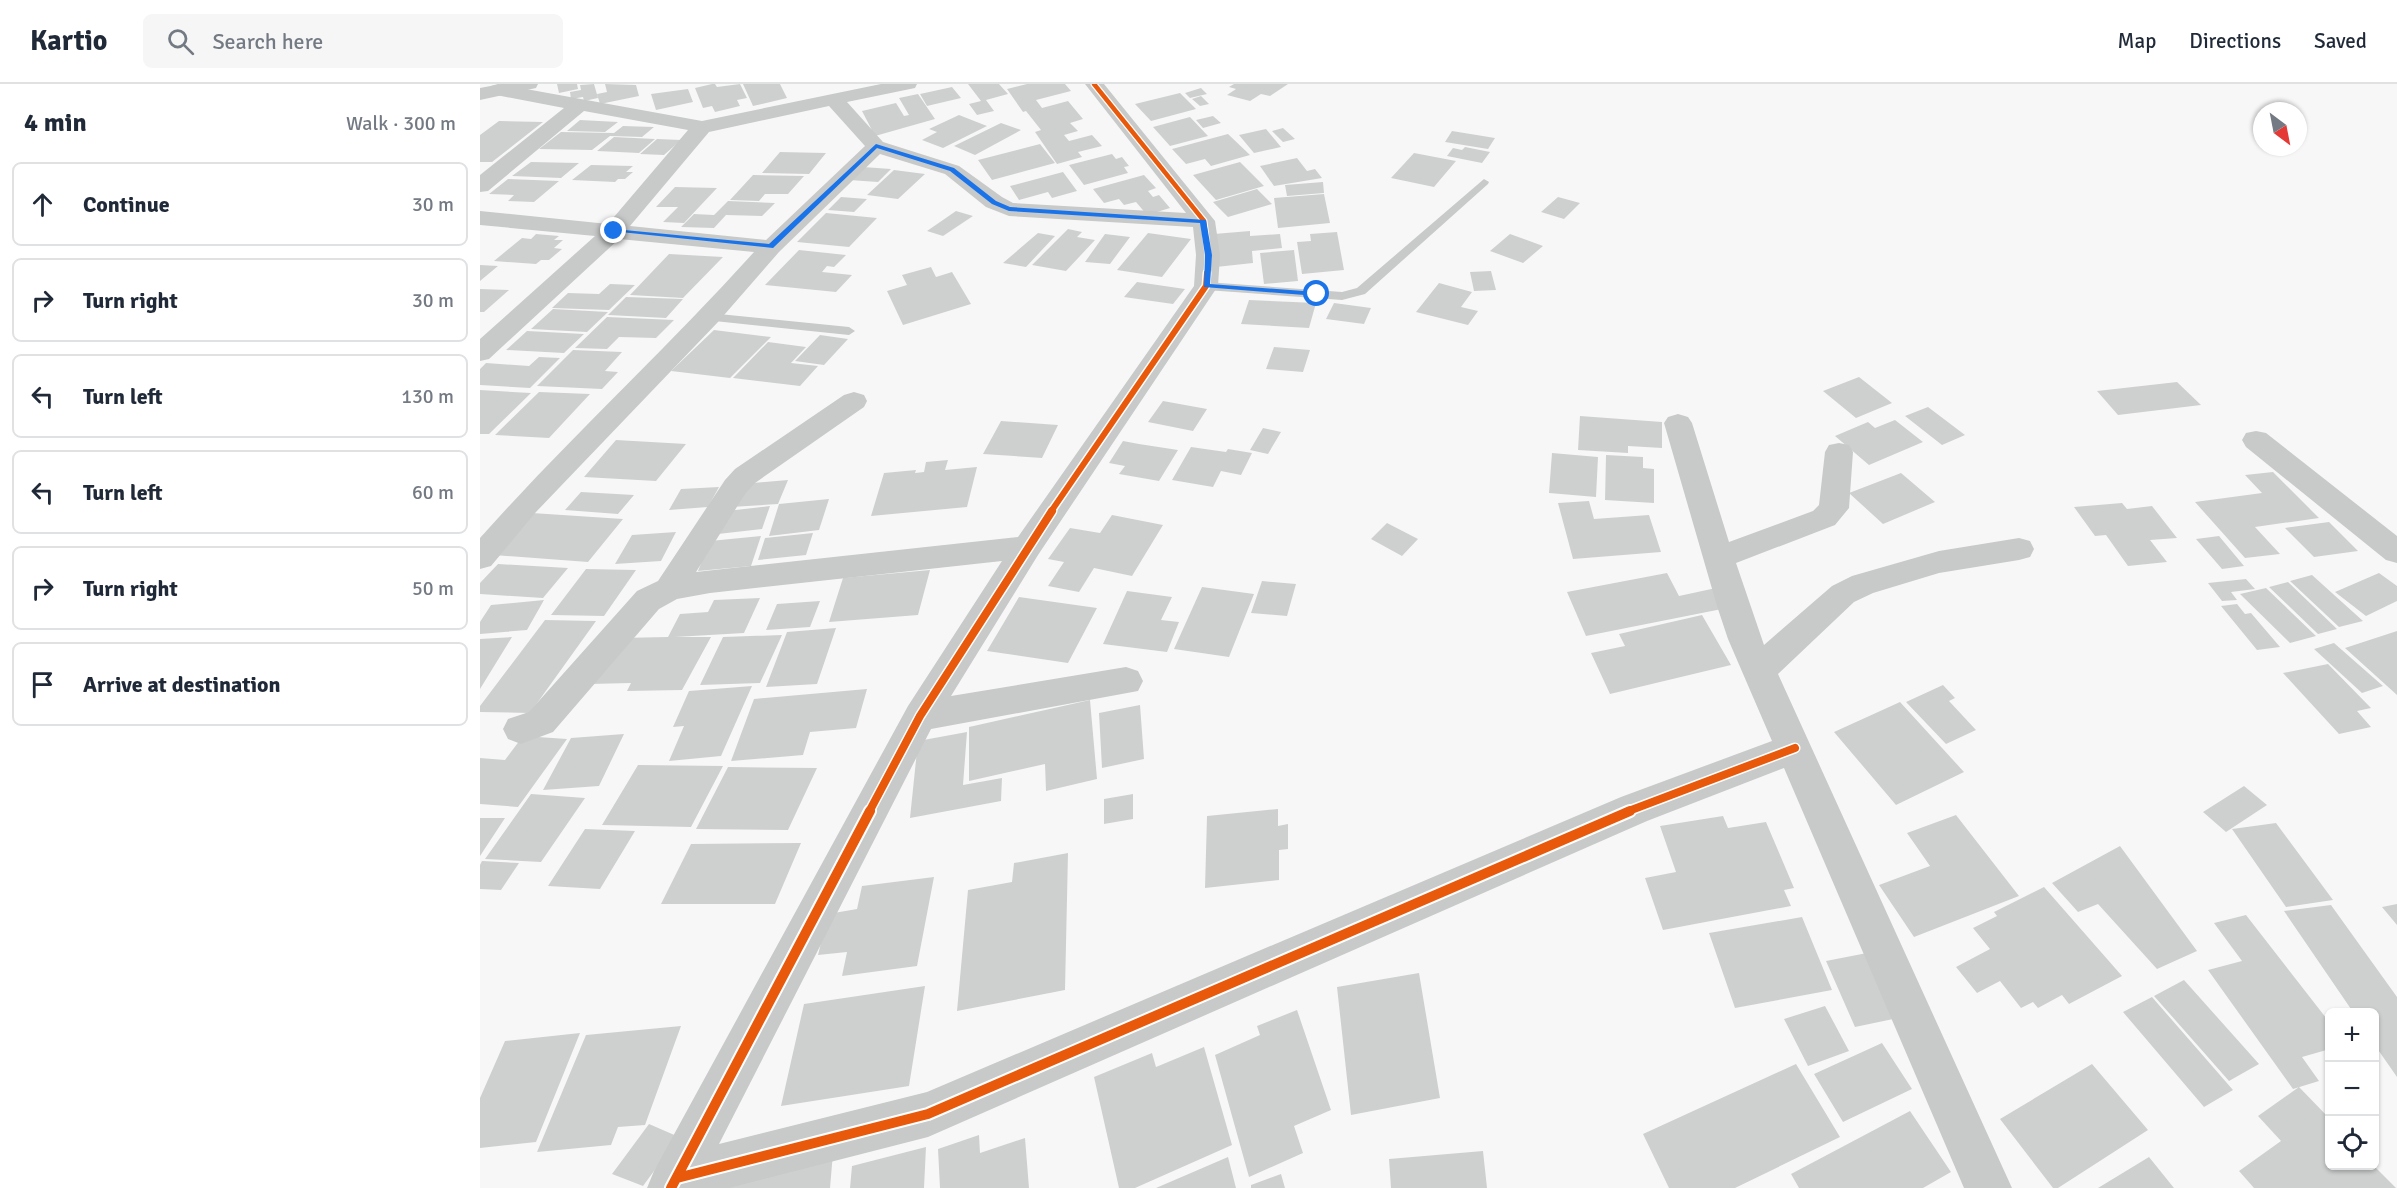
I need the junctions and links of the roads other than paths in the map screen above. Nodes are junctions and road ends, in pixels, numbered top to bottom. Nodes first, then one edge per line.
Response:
1 (529, 84) edge
2 (908, 84) edge
3 (1094, 84) edge
4 (881, 87) edge
5 (489, 92) edge
6 (835, 101) junction
7 (581, 104) junction
8 (702, 127) junction
9 (876, 146) junction
10 (1484, 182) dead end
11 (480, 186) edge
12 (480, 218) edge
13 (1203, 221) junction
14 (614, 231) junction
15 (771, 246) junction
16 (1206, 286) junction
17 (709, 317) junction
18 (849, 331) dead end
19 (480, 353) edge
20 (854, 401) dead end
21 (1678, 423) dead end
22 (2256, 440) dead end
23 (1839, 452) dead end
24 (1027, 547) junction
25 (2019, 549) dead end
26 (2397, 552) edge
27 (480, 558) edge
28 (1718, 558) junction
29 (669, 589) junction
30 (1760, 670) junction
31 (1126, 681) dead end
32 (920, 716) junction
33 (521, 729) dead end
34 (1795, 748) junction
35 (674, 1183) edge
36 (1988, 1188) edge

1 - 5 street
2 - 4 street
3 - 13 street
4 - 6 street
5 - 7 street
6 - 8 street
6 - 9 street
7 - 8 street
7 - 11 street
8 - 14 street
9 - 13 street
9 - 15 street
10 - 16 lane
12 - 14 street
13 - 16 street
14 - 15 street
14 - 19 street
15 - 17 street
16 - 24 street
17 - 18 lane
17 - 27 street
20 - 29 street
21 - 28 street
22 - 26 street
23 - 28 street
24 - 29 street
24 - 32 street
25 - 30 street
28 - 30 street
29 - 33 street
30 - 34 street
31 - 32 street
32 - 35 street
34 - 35 street
34 - 36 street

